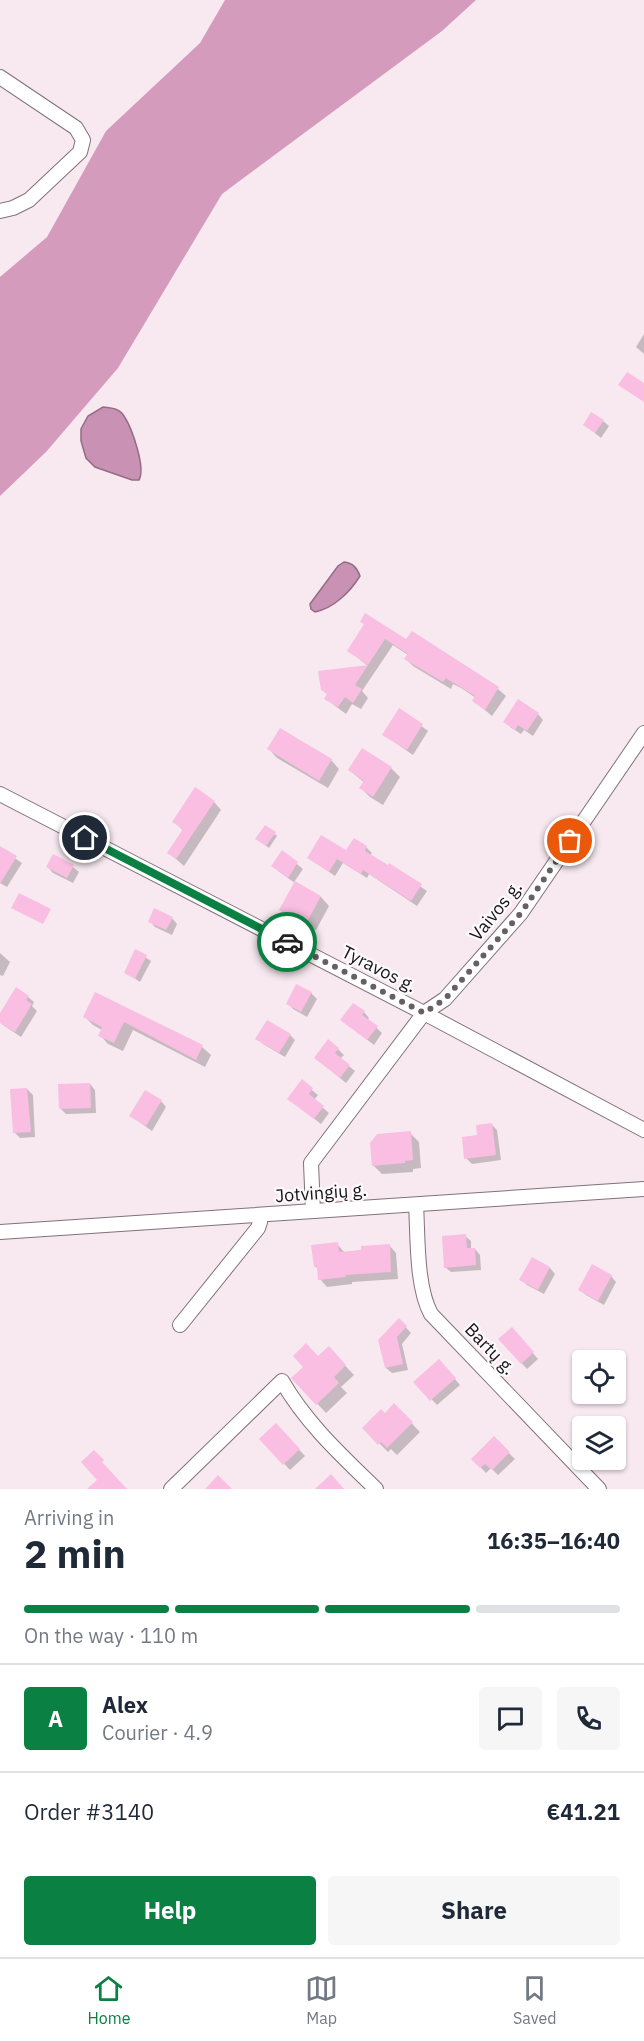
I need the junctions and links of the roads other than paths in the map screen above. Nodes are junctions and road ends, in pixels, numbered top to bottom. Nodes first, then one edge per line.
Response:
1 (0, 77) edge
2 (0, 212) edge
3 (644, 733) edge
4 (0, 794) edge
5 (424, 1013) junction
6 (644, 1130) edge
7 (644, 1190) edge
8 (416, 1205) junction
9 (313, 1211) junction
10 (260, 1215) junction
11 (0, 1232) edge
12 (180, 1325) dead end
13 (171, 1489) edge
14 (376, 1489) edge
15 (599, 1489) edge

1 - 2 street
3 - 5 street, Vaivos g.
4 - 5 street, Tyravos g.
5 - 6 street, Tyravos g.
5 - 9 street, Vaivos g.
7 - 8 street, Jotvingių g.
8 - 9 street, Jotvingių g.
8 - 15 street, Bartų g.
9 - 10 street, Jotvingių g.
10 - 11 street, Jotvingių g.
10 - 12 street
13 - 14 street

